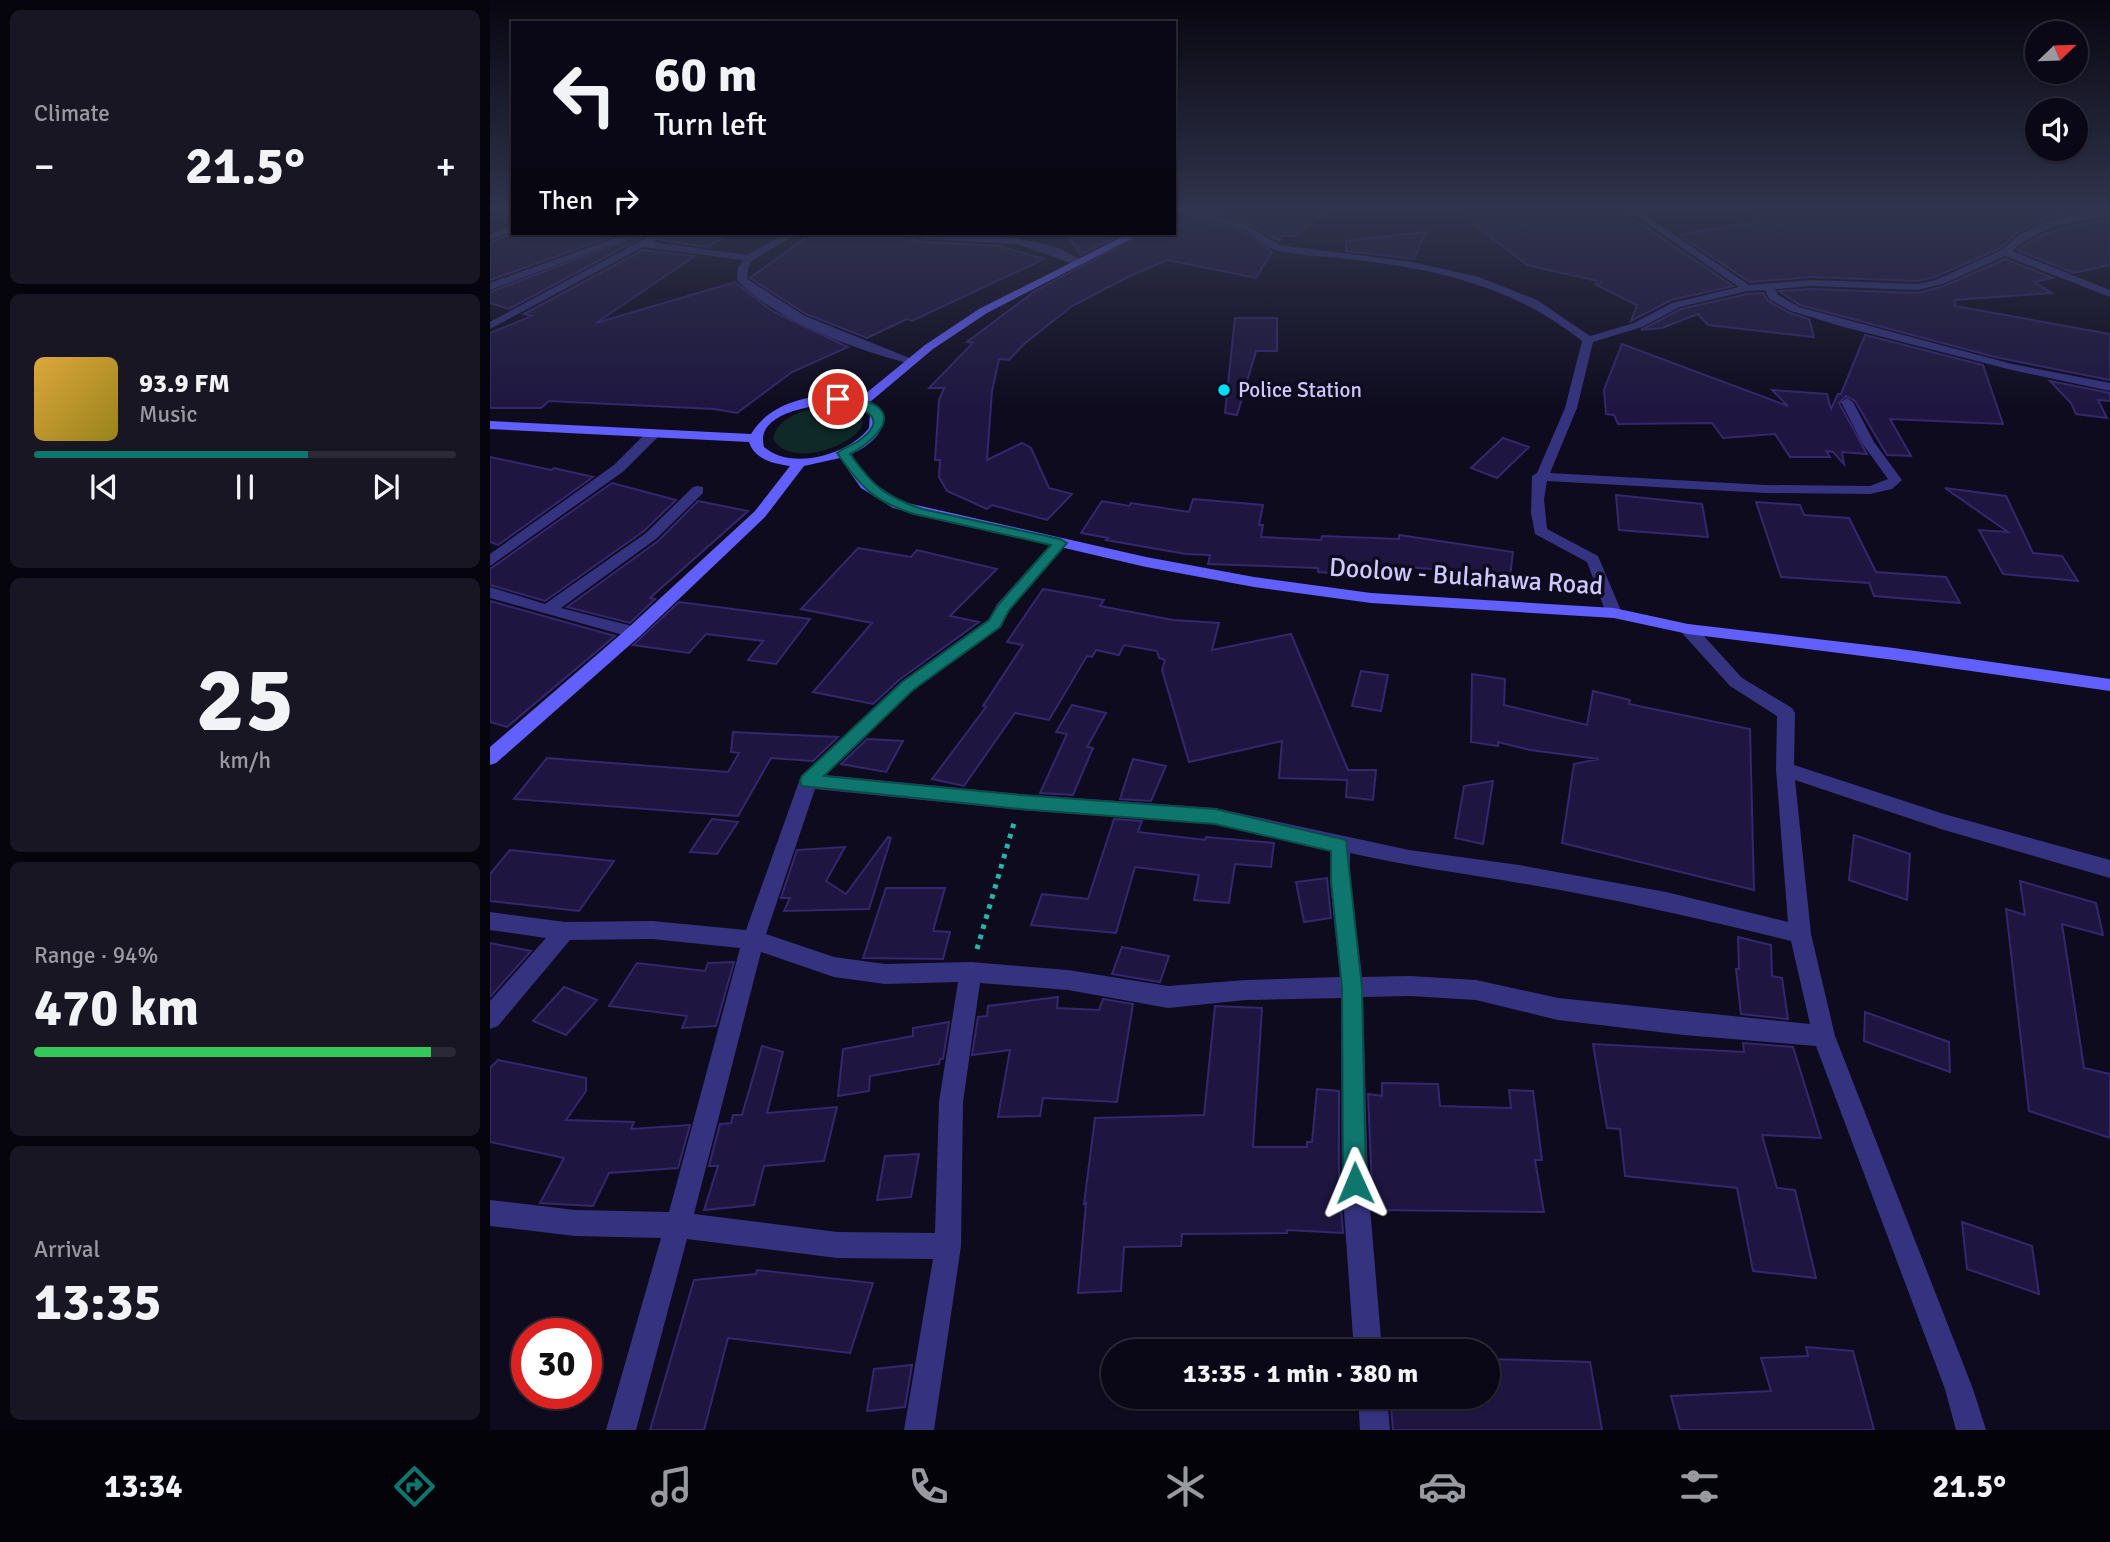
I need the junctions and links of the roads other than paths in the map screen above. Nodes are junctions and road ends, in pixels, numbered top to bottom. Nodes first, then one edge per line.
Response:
1 (521, 276) edge
2 (584, 276) edge
3 (742, 276) edge
4 (1054, 276) edge
5 (1461, 276) edge
6 (1729, 276) edge
7 (1953, 276) edge
8 (2064, 276) edge
9 (490, 287) edge
10 (1747, 288) junction
11 (1770, 288) junction
12 (2110, 294) edge
13 (490, 326) edge
14 (1588, 340) junction
15 (911, 361) junction
16 (2110, 387) edge
17 (1847, 402) dead end
18 (861, 403) junction
19 (490, 425) edge
20 (652, 435) junction
21 (755, 438) junction
22 (843, 453) junction
23 (800, 462) junction
24 (1539, 476) junction
25 (698, 490) dead end
26 (1060, 543) junction
27 (490, 561) edge
28 (490, 592) edge
29 (547, 610) junction
30 (1614, 612) junction
31 (1688, 629) junction
32 (634, 632) junction
33 (2110, 685) edge
34 (490, 758) edge
35 (1785, 769) junction
36 (808, 781) junction
37 (1340, 845) junction
38 (2110, 869) edge
39 (490, 921) edge
40 (565, 931) junction
41 (1800, 934) junction
42 (753, 940) junction
43 (971, 972) junction
44 (1352, 988) junction
45 (490, 1018) edge
46 (1824, 1036) junction
47 (490, 1213) edge
48 (679, 1225) junction
49 (948, 1246) junction
50 (1367, 1339) edge
51 (1373, 1409) edge
52 (621, 1430) edge
53 (919, 1430) edge
54 (1375, 1430) edge
55 (1971, 1430) edge

1 - 9 street
2 - 13 street
3 - 15 street
4 - 15 main road
5 - 14 street
6 - 10 street
7 - 11 street
8 - 12 street
10 - 11 street
10 - 14 street
11 - 16 street
14 - 24 street
15 - 18 main road
17 - 24 street
18 - 21 main road
18 - 22 main road
19 - 20 main road
20 - 21 main road
20 - 27 street
21 - 23 main road
22 - 23 main road
22 - 26 main road, Doolow - Bulahawa Road
23 - 32 main road
24 - 30 street
25 - 29 street
26 - 30 main road, Doolow - Bulahawa Road
26 - 36 street
28 - 29 street
29 - 32 street
30 - 31 main road, Doolow - Bulahawa Road
31 - 33 main road, Doolow - Bulahawa Road
31 - 35 street
32 - 34 main road
35 - 38 street
35 - 41 street
36 - 37 street
36 - 42 street
37 - 41 street
37 - 44 street
39 - 40 street
40 - 42 street
40 - 45 street
41 - 46 street
42 - 43 street
42 - 48 street
43 - 44 street
43 - 49 street
44 - 46 street
44 - 50 street
46 - 55 street
47 - 48 street
48 - 49 street
48 - 52 street
49 - 53 street
51 - 54 street

